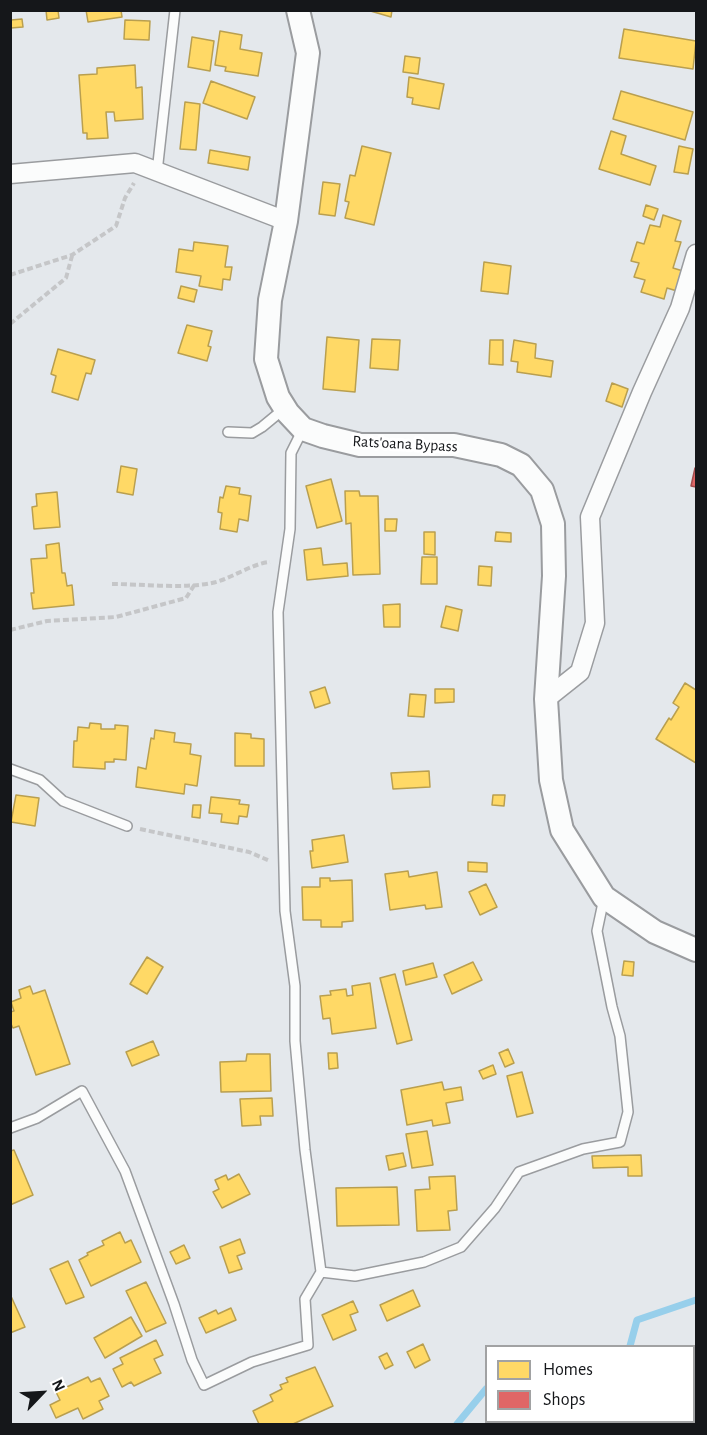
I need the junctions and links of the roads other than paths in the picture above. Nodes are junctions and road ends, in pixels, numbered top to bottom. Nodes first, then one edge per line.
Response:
1 (175, 10) edge
2 (297, 10) edge
3 (150, 169) junction
4 (10, 174) edge
5 (286, 221) junction
6 (696, 260) edge
7 (285, 408) junction
8 (303, 429) junction
9 (228, 432) dead end
10 (546, 699) junction
11 (10, 769) edge
12 (127, 826) road end
13 (604, 897) junction
14 (696, 950) edge
15 (10, 1128) edge
16 (321, 1272) junction

1 - 3 lane
2 - 5 street
3 - 4 street
3 - 5 street
5 - 7 street
6 - 10 street
7 - 8 street
7 - 9 lane
8 - 10 street, Rats'oana Bypass
8 - 16 lane
10 - 13 street, Rats'oana Bypass
11 - 12 lane
13 - 14 street, Rats'oana Bypass
13 - 16 lane
15 - 16 lane

